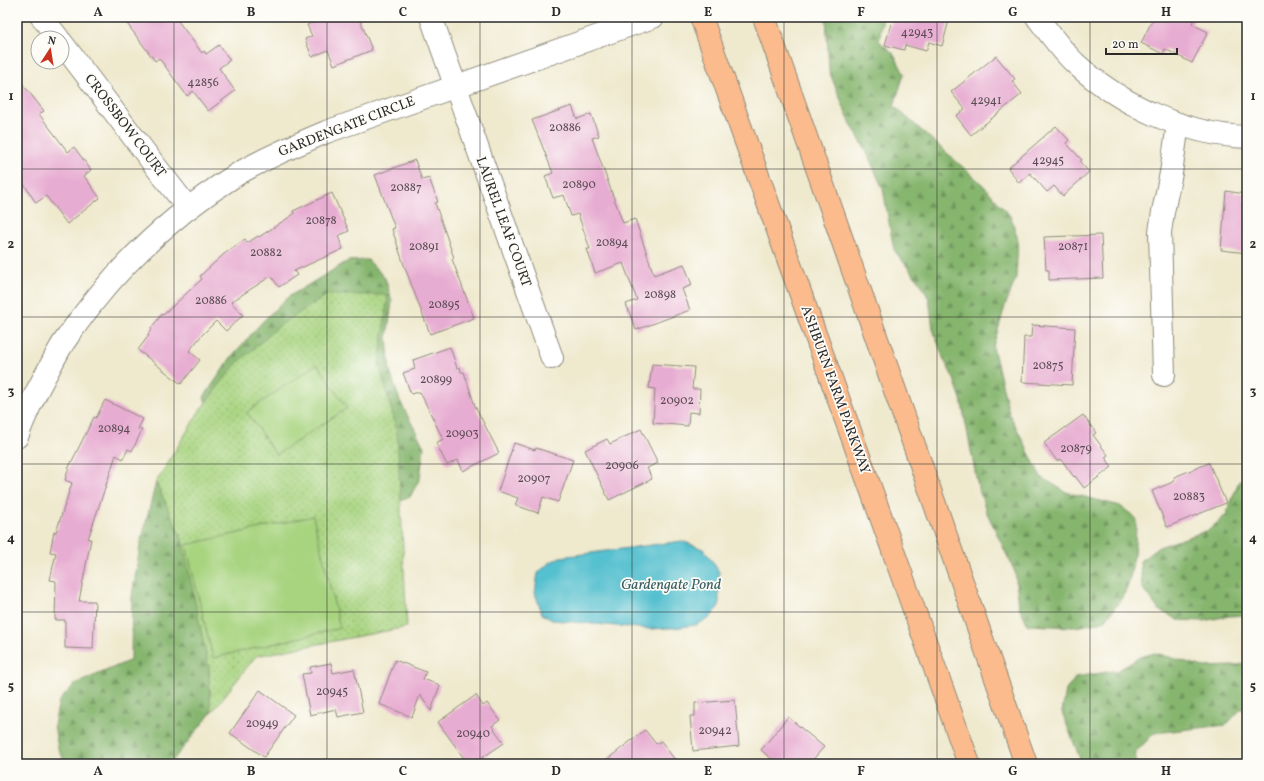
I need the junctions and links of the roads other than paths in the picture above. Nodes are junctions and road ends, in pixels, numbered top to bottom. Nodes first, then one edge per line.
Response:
1 (42, 17) edge
2 (431, 17) edge
3 (653, 17) edge
4 (701, 17) edge
5 (764, 17) edge
6 (1038, 17) edge
7 (52, 30) edge
8 (70, 54) edge
9 (455, 86) junction
10 (1178, 124) junction
11 (1247, 137) edge
12 (188, 208) junction
13 (552, 358) dead end
14 (1164, 374) dead end
15 (17, 437) edge
16 (968, 764) edge
17 (1026, 764) edge

1 - 7 street
2 - 9 street, LAUREL LEAF COURT
3 - 9 street, GARDENGATE CIRCLE
4 - 16 main road, ASHBURN FARM PARKWAY
5 - 17 main road
6 - 10 street
8 - 12 street, CROSSBOW COURT
9 - 12 street, GARDENGATE CIRCLE
9 - 13 street, LAUREL LEAF COURT
10 - 11 street
10 - 14 street
12 - 15 street, GARDENGATE CIRCLE

